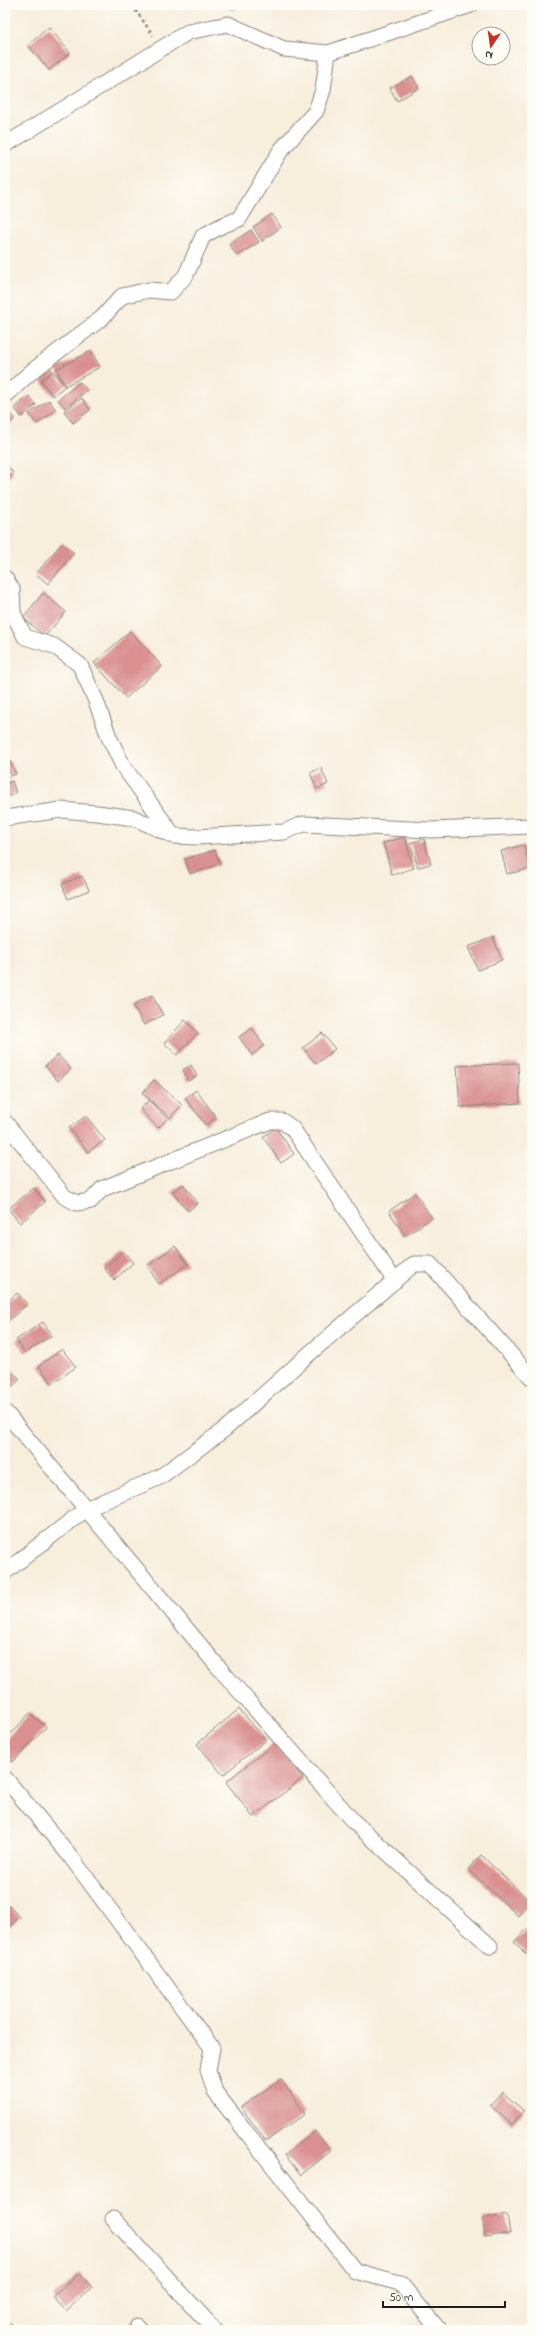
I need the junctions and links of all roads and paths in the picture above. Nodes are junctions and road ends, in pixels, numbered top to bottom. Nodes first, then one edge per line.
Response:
1 (132, 5) edge
2 (471, 5) edge
3 (163, 48) junction
4 (328, 53) junction
5 (5, 145) edge
6 (5, 396) edge
7 (5, 578) edge
8 (5, 818) edge
9 (532, 826) edge
10 (174, 836) junction
11 (5, 1122) edge
12 (395, 1281) junction
13 (532, 1378) edge
14 (5, 1412) edge
15 (86, 1509) junction
16 (5, 1572) edge
17 (5, 1778) edge
18 (490, 1946) dead end
19 (113, 2219) dead end
20 (216, 2330) edge
21 (440, 2330) edge

1 - 3 path
2 - 4 street
3 - 4 street
3 - 5 street
4 - 6 street
7 - 10 street
8 - 10 street
9 - 10 street
11 - 12 street
12 - 13 street
12 - 15 street
14 - 15 street
15 - 16 street
15 - 18 street
17 - 21 street
19 - 20 street

